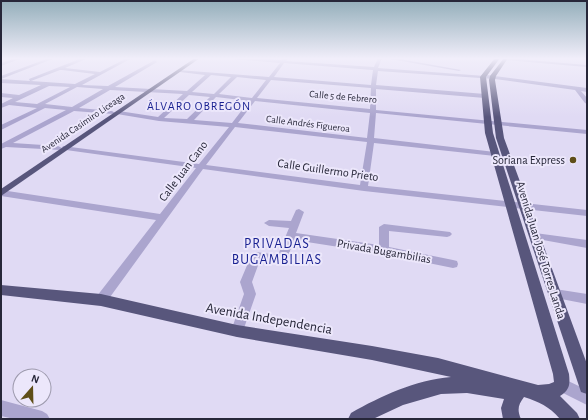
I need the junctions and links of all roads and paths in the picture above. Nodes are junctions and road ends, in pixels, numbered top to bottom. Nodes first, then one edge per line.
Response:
1 (39, 78) edge
2 (92, 78) edge
3 (128, 78) edge
4 (166, 78) edge
5 (169, 78) edge
6 (205, 78) edge
7 (233, 78) edge
8 (263, 78) edge
9 (270, 78) junction
10 (375, 78) edge
11 (490, 78) edge
12 (490, 78) edge
13 (501, 78) edge
14 (1, 79) edge
15 (28, 82) junction
16 (50, 83) junction
17 (78, 85) junction
18 (112, 87) junction
19 (373, 87) junction
20 (577, 89) junction
21 (149, 90) junction
22 (587, 90) edge
23 (188, 93) junction
24 (1, 95) edge
25 (216, 96) junction
26 (485, 96) junction
27 (19, 97) junction
28 (254, 99) junction
29 (587, 102) edge
30 (9, 103) junction
31 (1, 106) edge
32 (42, 106) junction
33 (73, 109) junction
34 (373, 110) junction
35 (115, 113) junction
36 (159, 119) junction
37 (188, 122) junction
38 (493, 122) junction
39 (234, 125) junction
40 (1, 128) edge
41 (587, 132) edge
42 (370, 141) junction
43 (3, 145) edge
44 (62, 148) junction
45 (495, 154) junction
46 (202, 165) junction
47 (1, 186) edge
48 (364, 188) junction
49 (1, 193) edge
50 (510, 205) junction
51 (525, 206) junction
52 (298, 212) dead end
53 (587, 212) edge
54 (163, 218) junction
55 (269, 223) dead end
56 (292, 231) junction
57 (447, 234) dead end
58 (535, 236) junction
59 (587, 244) edge
60 (384, 250) junction
61 (453, 264) dead end
62 (1, 290) edge
63 (555, 294) junction
64 (587, 299) edge
65 (101, 300) junction
66 (237, 331) junction
67 (562, 385) junction
68 (587, 386) edge
69 (524, 391) junction
70 (587, 398) edge
71 (1, 408) edge
72 (42, 419) edge
73 (357, 419) edge
74 (512, 419) edge
75 (571, 419) edge

1 - 15 street
2 - 17 street
3 - 18 street
4 - 21 main road, Avenida Casimiro Liceaga
5 - 21 main road, Avenida Casimiro Liceaga
6 - 23 street
7 - 25 street
8 - 9 street
9 - 19 street
9 - 28 street, Calle Juan Cano
10 - 19 street
11 - 26 main road, Avenida Juan José Torres Landa
12 - 38 main road, Avenida Juan José Torres Landa
13 - 20 street
14 - 15 street, Calle 5 de Febrero
15 - 16 street, Calle 5 de Febrero
16 - 17 street, Calle 5 de Febrero
16 - 27 street
17 - 18 street, Calle 5 de Febrero
17 - 32 street
18 - 21 street, Calle 5 de Febrero
18 - 33 street
19 - 26 street
19 - 34 street
20 - 22 street
20 - 29 street
21 - 23 street, Calle 5 de Febrero
21 - 35 main road, Avenida Casimiro Liceaga
23 - 25 street, Calle 5 de Febrero
23 - 36 street
24 - 27 street
25 - 28 street, Calle 5 de Febrero
25 - 37 street
26 - 38 main road, Avenida Juan José Torres Landa
27 - 30 street
28 - 34 street, Calle 5 de Febrero
28 - 39 street, Calle Juan Cano
30 - 31 street
30 - 32 street, Calle Andrés Figueroa
32 - 33 street, Calle Andrés Figueroa
32 - 40 street
33 - 35 street, Calle Andrés Figueroa
33 - 43 street
34 - 38 street, Calle 5 de Febrero
34 - 42 street
35 - 36 street, Calle Andrés Figueroa
35 - 44 main road, Avenida Casimiro Liceaga
36 - 37 street, Calle Andrés Figueroa
37 - 39 street, Calle Andrés Figueroa
38 - 41 street, Calle 5 de Febrero
38 - 45 main road, Avenida Juan José Torres Landa
38 - 51 main road, Avenida Juan José Torres Landa
39 - 42 street, Calle Andrés Figueroa
39 - 46 street, Calle Juan Cano
42 - 45 street, Calle Andrés Figueroa
42 - 48 street
43 - 44 street, Calle Guillermo Prieto
44 - 46 street, Calle Guillermo Prieto
44 - 47 main road, Avenida Casimiro Liceaga
44 - 49 main road, Avenida Casimiro Liceaga
45 - 50 main road, Avenida Juan José Torres Landa
46 - 48 street, Calle Guillermo Prieto
46 - 54 street, Calle Juan Cano
48 - 50 street, Calle Guillermo Prieto
49 - 54 street
50 - 51 street, Calle Guillermo Prieto
50 - 67 main road, Avenida Juan José Torres Landa
51 - 53 street, Calle Guillermo Prieto
51 - 58 main road, Avenida Juan José Torres Landa
52 - 56 street
54 - 65 street, Calle Juan Cano
55 - 56 street, Privada Bugambilias
56 - 60 street, Privada Bugambilias
56 - 66 street
57 - 60 street
58 - 59 street
58 - 63 main road, Avenida Juan José Torres Landa
60 - 61 street, Privada Bugambilias
62 - 65 main road, Avenida Independencia
63 - 64 street
63 - 68 main road, Avenida Juan José Torres Landa
65 - 66 main road, Avenida Independencia
66 - 69 main road, Avenida Independencia
67 - 69 main road
67 - 70 street
69 - 73 main road
69 - 74 main road
69 - 75 main road
71 - 72 street

